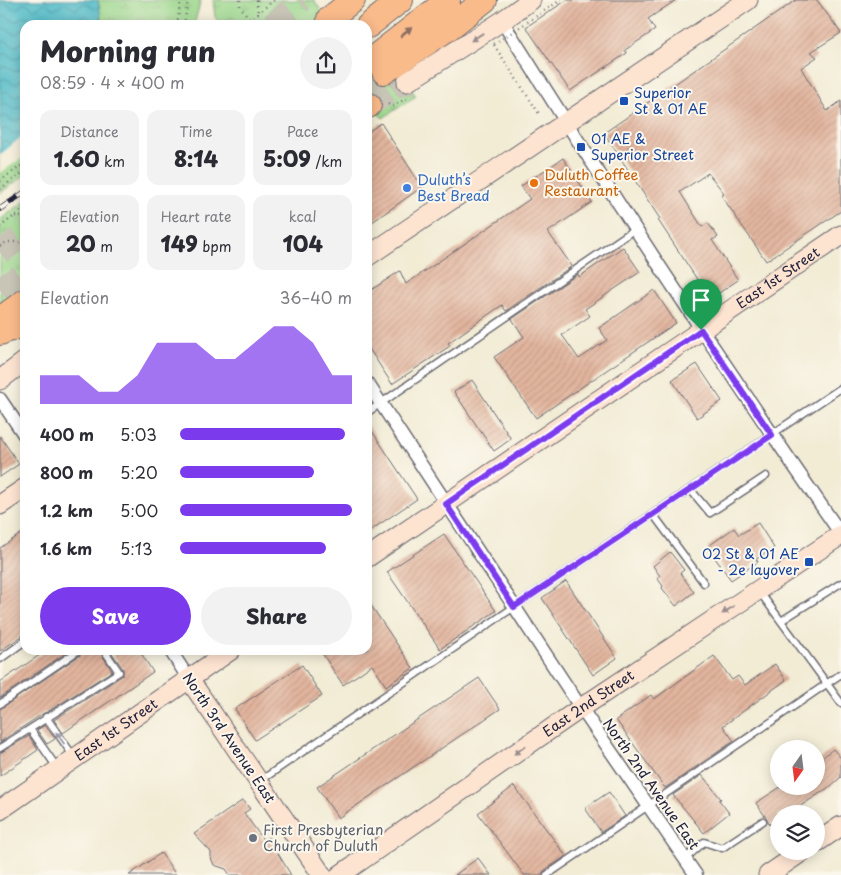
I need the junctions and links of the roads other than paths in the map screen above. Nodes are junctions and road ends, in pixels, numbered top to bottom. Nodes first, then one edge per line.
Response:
1 (353, 0) edge
2 (401, 0) edge
3 (448, 0) edge
4 (485, 0) edge
5 (532, 0) edge
6 (748, 0) edge
7 (329, 19) dead end
8 (502, 21) junction
9 (372, 23) edge
10 (376, 67) edge
11 (411, 88) road end
12 (566, 123) junction
13 (635, 229) junction
14 (841, 235) edge
15 (372, 253) edge
16 (20, 305) edge
17 (0, 319) edge
18 (20, 326) edge
19 (701, 330) junction
20 (0, 333) edge
21 (20, 364) edge
22 (0, 380) edge
23 (841, 388) edge
24 (372, 390) edge
25 (0, 399) edge
26 (380, 403) junction
27 (372, 409) edge
28 (20, 429) edge
29 (772, 435) junction
30 (766, 476) dead end
31 (690, 489) junction
32 (20, 491) edge
33 (446, 504) junction
34 (0, 505) edge
35 (653, 514) junction
36 (841, 534) edge
37 (372, 554) edge
38 (704, 582) dead end
39 (841, 583) edge
40 (758, 590) junction
41 (514, 607) junction
42 (781, 621) junction
43 (20, 645) edge
44 (73, 655) edge
45 (107, 655) edge
46 (173, 655) edge
47 (224, 655) edge
48 (0, 659) edge
49 (841, 674) edge
50 (189, 678) junction
51 (826, 684) junction
52 (841, 703) edge
53 (0, 704) edge
54 (581, 708) junction
55 (46, 717) junction
56 (30, 729) junction
57 (0, 748) edge
58 (75, 758) junction
59 (59, 769) junction
60 (259, 782) junction
61 (648, 806) junction
62 (0, 810) edge
63 (763, 821) dead end
64 (841, 826) edge
65 (825, 837) edge
66 (685, 859) junction
67 (790, 860) edge
68 (322, 875) edge
69 (340, 875) edge
70 (547, 875) edge
71 (696, 875) edge
72 (768, 875) edge

1 - 7 highway
2 - 9 highway
10 -> 3 highway
4 - 10 highway
5 - 8 street
6 - 12 street
8 -> 11 street
8 - 12 street
12 - 13 street
12 - 15 street
13 - 19 street
13 - 26 lane
14 - 19 street, East 1st Street
16 - 17 highway
18 - 20 highway
19 - 29 street
19 - 33 street, East 1st Street
21 - 22 street
23 - 29 lane
24 - 26 street, North 2nd Avenue East
25 - 28 street
26 - 27 lane
26 - 33 street, North 2nd Avenue East
29 - 31 lane
29 - 36 street
30 - 31 lane
31 - 35 lane
32 - 34 street
33 - 37 street, East 1st Street
33 - 41 street, North 2nd Avenue East
35 - 38 lane
35 - 41 lane
36 - 40 street, East 2nd Street
39 - 42 lane
40 - 42 lane
40 -> 54 street, East 2nd Street
41 - 54 street, North 2nd Avenue East
41 - 60 lane
42 - 51 lane
43 - 48 lane
44 - 53 lane
45 - 55 lane
46 - 50 street, North 3rd Avenue East
47 - 50 street, East 1st Street
49 - 51 lane
50 - 58 street, East 1st Street
50 - 60 street, North 3rd Avenue East
51 - 52 lane
51 - 61 lane
54 - 61 street, North 2nd Avenue East
54 -> 69 street, East 2nd Street
55 - 56 lane
58 -> 55 lane
56 - 57 lane
56 - 59 lane
58 - 59 street, East 1st Street
59 - 62 street, East 1st Street
60 - 68 street, North 3rd Avenue East
61 - 66 street, North 2nd Avenue East
61 - 70 lane
63 - 66 lane
64 - 65 street
66 - 71 street, North 2nd Avenue East
67 - 72 street

